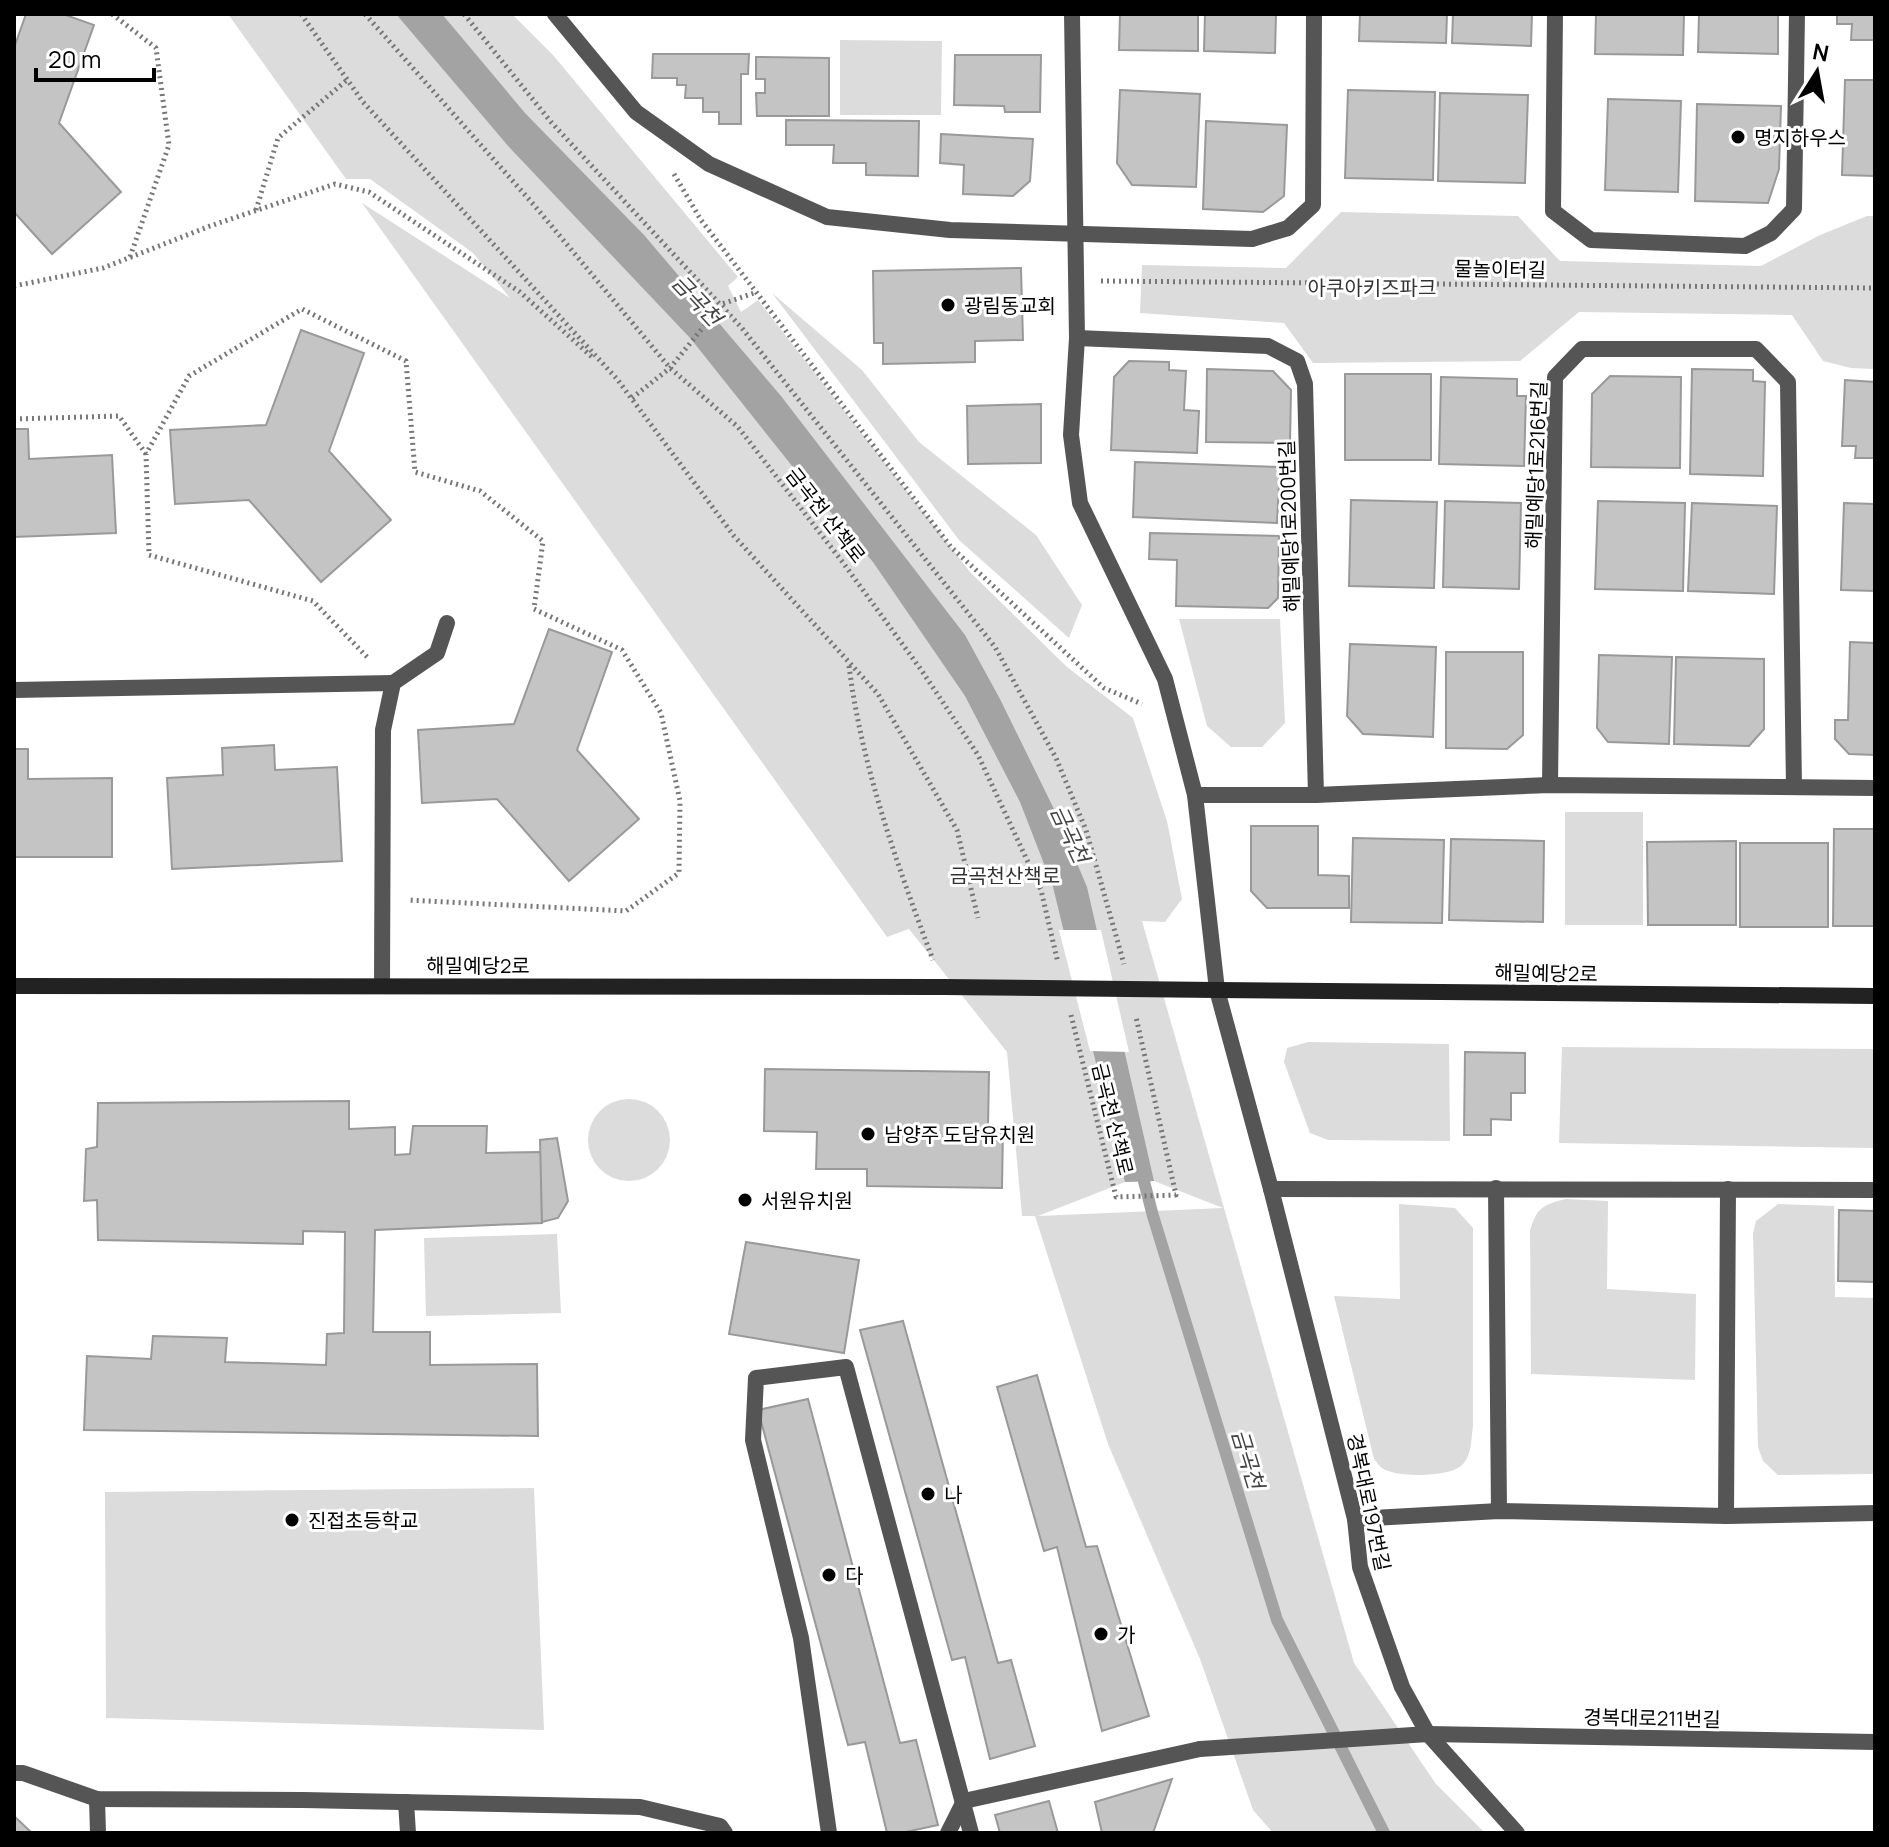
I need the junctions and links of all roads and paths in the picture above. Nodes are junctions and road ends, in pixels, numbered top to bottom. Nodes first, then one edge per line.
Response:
1 (112, 14) edge
2 (301, 14) edge
3 (365, 14) edge
4 (464, 14) edge
5 (555, 14) edge
6 (1072, 14) edge
7 (1314, 14) edge
8 (1555, 14) edge
9 (1797, 14) edge
10 (347, 80) junction
11 (669, 166) dead end
12 (255, 211) junction
13 (1074, 235) junction
14 (130, 258) junction
15 (1076, 281) junction
16 (14, 286) edge
17 (1875, 288) edge
18 (757, 292) junction
19 (722, 304) junction
20 (1077, 338) junction
21 (670, 368) junction
22 (617, 379) junction
23 (632, 398) junction
24 (14, 419) edge
25 (447, 623) dead end
26 (849, 664) junction
27 (393, 683) junction
28 (14, 690) edge
29 (1174, 718) junction
30 (1550, 785) junction
31 (1794, 787) junction
32 (1875, 788) edge
33 (1195, 795) junction
34 (1316, 795) junction
35 (978, 918) dead end
36 (1059, 967) dead end
37 (1125, 970) dead end
38 (382, 985) junction
39 (14, 986) edge
40 (943, 987) junction
41 (1217, 990) junction
42 (1875, 996) edge
43 (1071, 1013) dead end
44 (1135, 1015) dead end
45 (1496, 1188) junction
46 (1271, 1189) junction
47 (1728, 1189) junction
48 (1875, 1190) edge
49 (1499, 1511) junction
50 (1875, 1513) edge
51 (1726, 1516) junction
52 (1355, 1519) junction
53 (1428, 1734) junction
54 (1875, 1742) edge
55 (14, 1773) edge
56 (97, 1799) junction
57 (964, 1801) junction
58 (406, 1802) junction
59 (98, 1833) edge
60 (408, 1833) edge
61 (725, 1833) edge
62 (829, 1833) edge
63 (948, 1833) edge
64 (971, 1833) edge
65 (1517, 1833) edge

1 - 14 path
2 - 10 path
3 - 21 path, 금곡천 산책로
4 - 19 path
5 - 13 street
6 - 13 street
7 - 13 street
8 - 9 street
10 - 12 path
10 - 22 path
11 - 18 path
12 - 14 path
12 - 22 path
13 - 15 street
14 - 16 path
15 - 17 path, 물놀이터길
15 - 20 street
18 - 19 path
18 - 29 path
19 - 21 path
19 - 37 path
20 - 29 street
20 - 34 street, 해밀예당1로200번길
21 - 23 path
21 - 36 path, 금곡천 산책로
22 - 23 path
23 - 26 path
24 - 27 path
25 - 27 street
26 - 35 path
26 - 40 path
27 - 28 street
27 - 38 street
29 - 33 street
30 - 31 street
30 - 31 street, 해밀예당1로216번길
30 - 34 street
31 - 32 street
33 - 34 street
33 - 41 street
38 - 39 street, 해밀예당2로
38 - 40 street, 해밀예당2로
40 - 41 street, 해밀예당2로, bridge
41 - 42 street, 해밀예당2로
41 - 46 street, 경복대로197번길
43 - 44 path, 금곡천 산책로
45 - 46 street
45 - 47 street
45 - 49 street
46 - 52 street, 경복대로197번길
47 - 48 street
47 - 51 street
49 - 51 street
49 - 52 street
50 - 51 street
52 - 53 street, 경복대로197번길
53 - 54 street, 경복대로211번길
53 - 57 street, 경복대로211번길
53 - 65 street, 경복대로197번길
55 - 56 street
56 - 58 street
56 - 59 street
57 - 62 street
57 - 63 street
57 - 64 street
58 - 60 street
58 - 61 street

